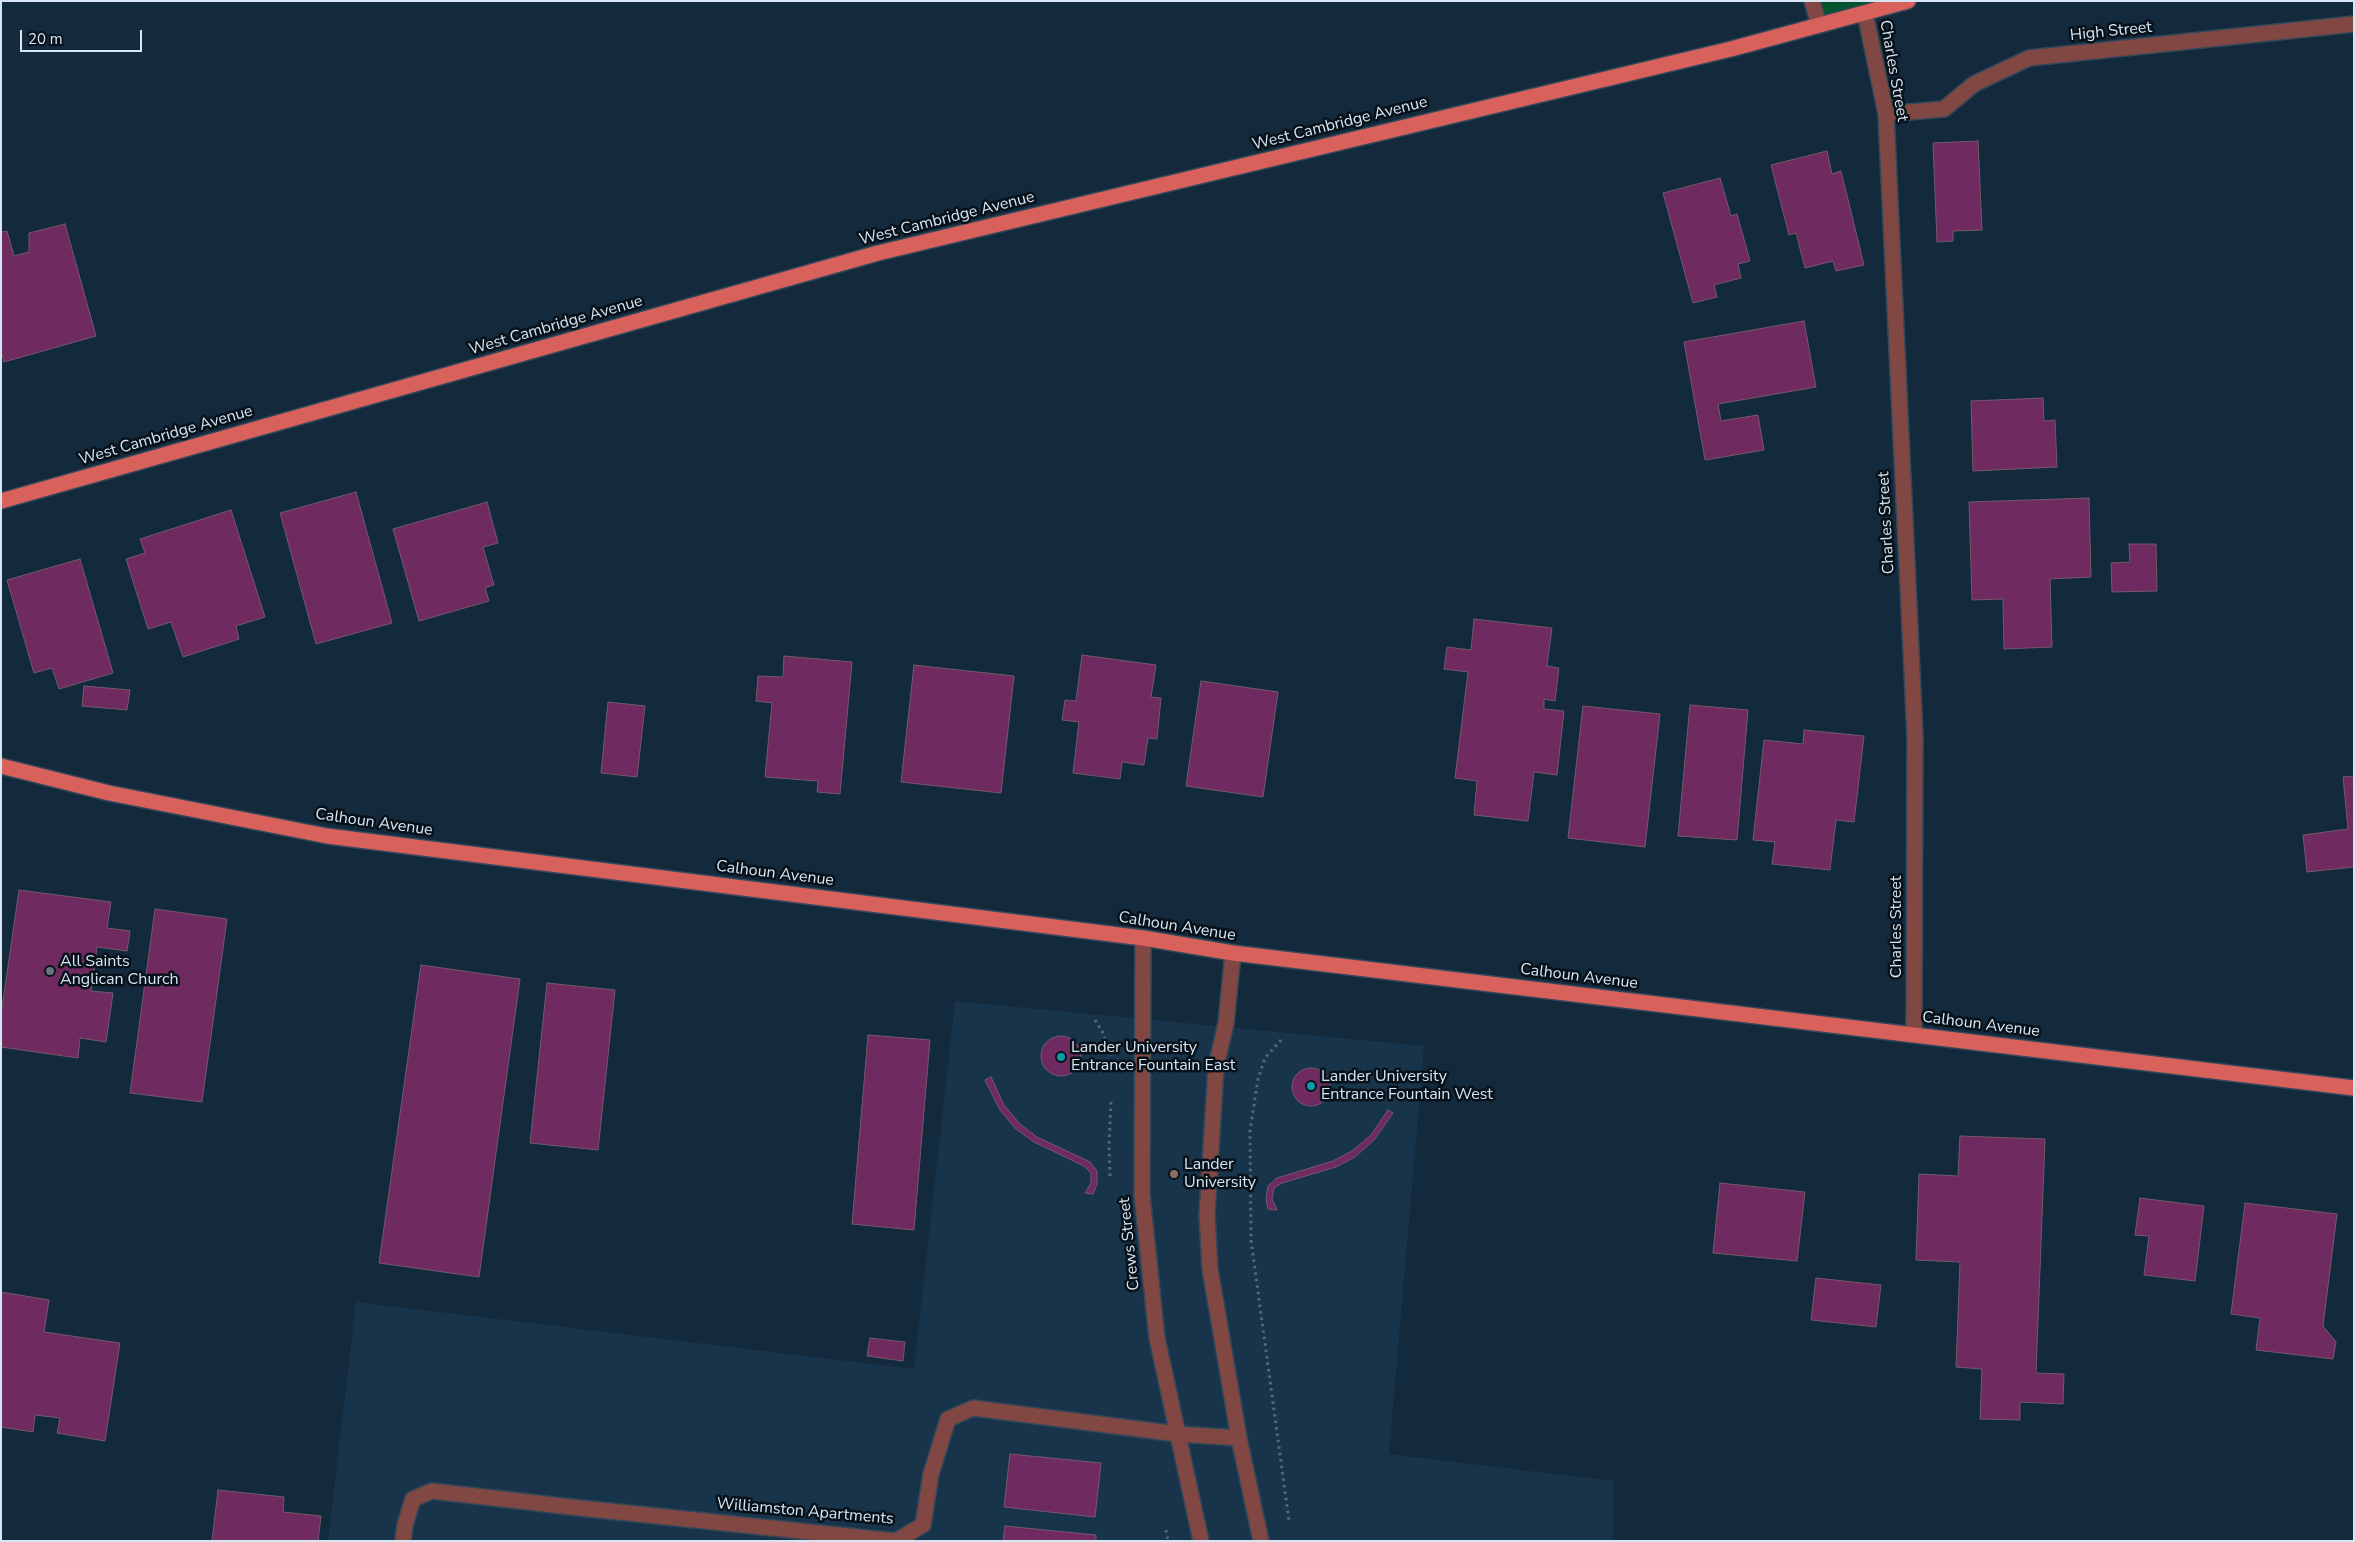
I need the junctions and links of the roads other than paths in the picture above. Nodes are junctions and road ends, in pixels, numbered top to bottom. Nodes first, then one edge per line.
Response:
1 (1812, 1) edge
2 (1908, 1) edge
3 (1865, 13) junction
4 (1819, 24) junction
5 (2354, 24) edge
6 (1886, 114) junction
7 (1, 501) edge
8 (1, 766) edge
9 (1143, 938) junction
10 (1233, 953) junction
11 (1914, 1034) junction
12 (2354, 1088) edge
13 (1178, 1434) junction
14 (1239, 1438) junction
15 (403, 1541) edge
16 (1202, 1541) edge
17 (1261, 1541) edge

1 - 4 street
2 - 3 main road, West Cambridge Avenue
3 - 4 main road, West Cambridge Avenue
3 - 6 street, Charles Street
4 - 7 main road, West Cambridge Avenue
5 - 6 street, High Street
6 - 11 street, Charles Street
8 - 9 main road, Calhoun Avenue
9 - 10 main road, Calhoun Avenue
9 - 13 street, Crews Street
10 - 11 main road, Calhoun Avenue
10 - 14 street
11 - 12 main road, Calhoun Avenue
13 - 14 street, Williamston Apartments
13 - 15 street, Williamston Apartments
13 - 16 street, Crews Street
14 - 17 street

